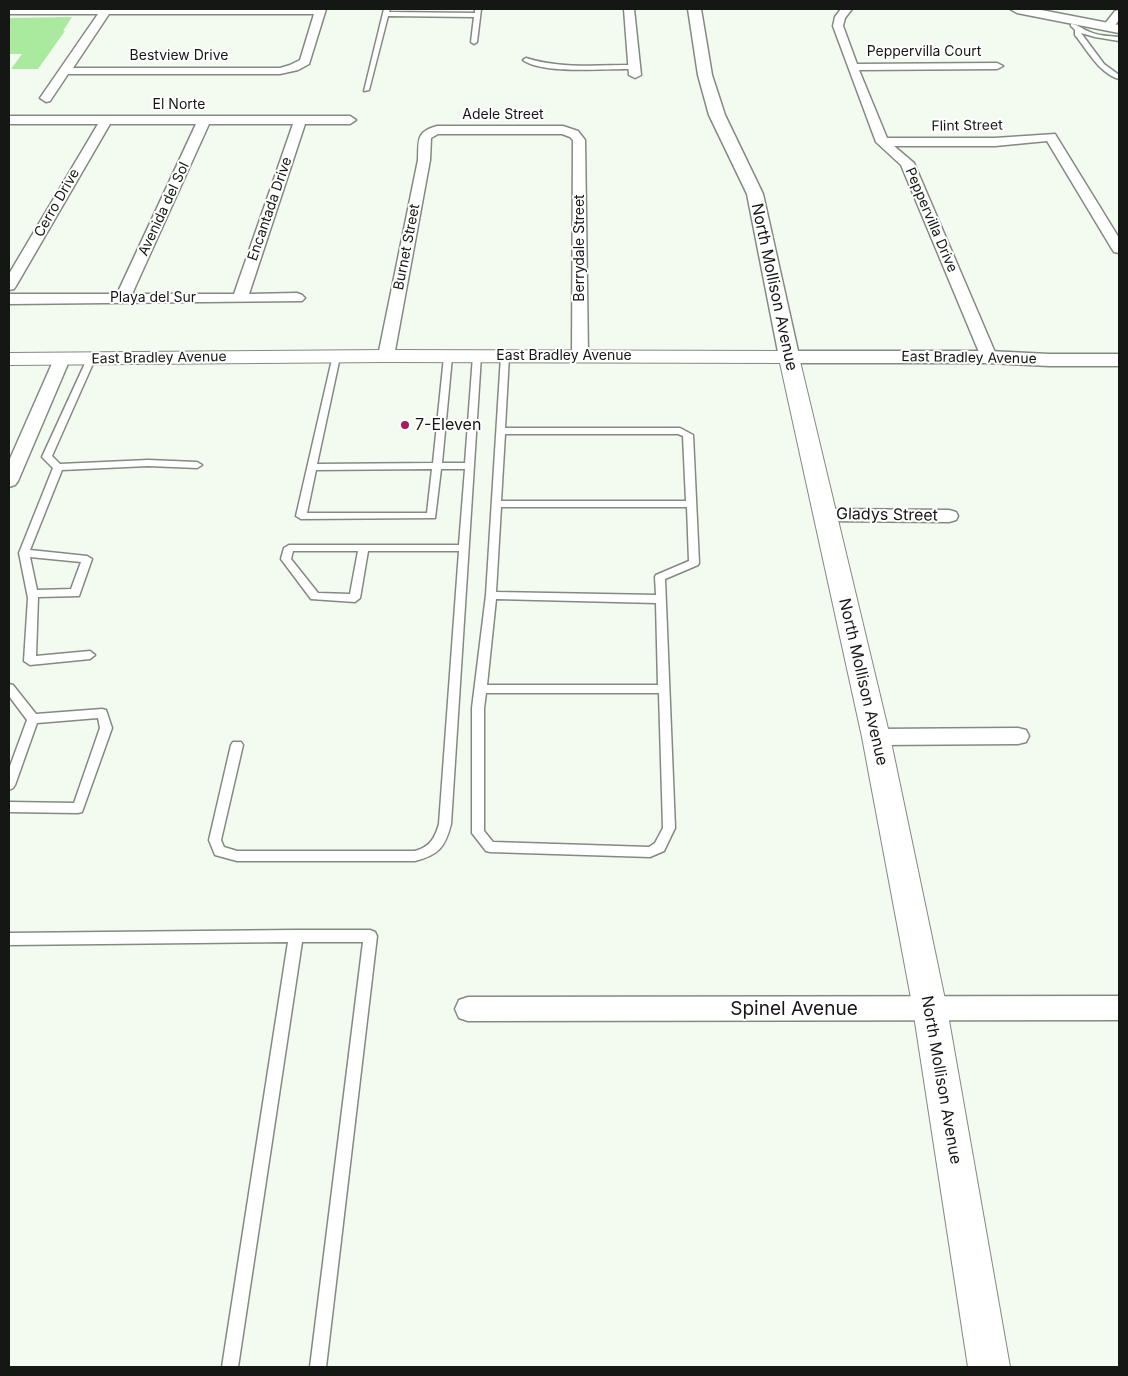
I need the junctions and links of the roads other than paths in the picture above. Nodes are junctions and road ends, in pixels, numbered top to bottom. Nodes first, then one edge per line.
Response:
1 (629, 9) edge
2 (694, 9) edge
3 (847, 9) edge
4 (1017, 9) edge
5 (106, 10) edge
6 (321, 10) edge
7 (9, 11) edge
8 (386, 12) edge
9 (478, 12) edge
10 (1119, 13) edge
11 (1074, 24) junction
12 (1114, 28) edge
13 (1119, 39) edge
14 (474, 42) dead end
15 (526, 60) dead end
16 (997, 66) dead end
17 (852, 67) junction
18 (65, 71) junction
19 (635, 71) joint
20 (1119, 77) edge
21 (366, 90) dead end
22 (46, 98) dead end
23 (9, 120) edge
24 (106, 120) junction
25 (204, 120) junction
26 (300, 120) junction
27 (350, 120) dead end
28 (425, 137) joint
29 (580, 140) joint
30 (882, 142) junction
31 (1119, 250) edge
32 (9, 286) edge
33 (9, 298) edge
34 (123, 298) junction
35 (240, 298) junction
36 (297, 298) dead end
37 (336, 356) junction
38 (386, 356) junction
39 (478, 356) junction
40 (505, 356) junction
41 (580, 356) junction
42 (989, 356) junction
43 (448, 357) junction
44 (789, 357) junction
45 (9, 359) edge
46 (62, 359) junction
47 (92, 359) junction
48 (1119, 360) edge
49 (501, 431) junction
50 (197, 465) dead end
51 (437, 466) junction
52 (470, 466) junction
53 (58, 467) junction
54 (312, 467) junction
55 (10, 477) edge
56 (497, 504) junction
57 (692, 504) junction
58 (825, 514) junction
59 (949, 516) dead end
60 (364, 548) junction
61 (464, 548) junction
62 (24, 553) junction
63 (31, 594) junction
64 (491, 595) junction
65 (661, 599) junction
66 (90, 654) dead end
67 (9, 688) edge
68 (664, 688) junction
69 (481, 689) junction
70 (33, 719) junction
71 (876, 736) junction
72 (1018, 736) dead end
73 (237, 745) dead end
74 (9, 785) edge
75 (9, 807) edge
76 (296, 936) junction
77 (9, 939) edge
78 (930, 1008) junction
79 (1119, 1008) edge
80 (468, 1009) dead end
81 (230, 1367) edge
82 (318, 1367) edge
83 (988, 1367) edge

1 - 19 street
2 - 44 street, North Mollison Avenue
3 - 17 street, Peppervilla Drive
4 - 11 street
5 - 6 street
5 - 7 street
5 - 18 street
6 - 18 street, Bestview Drive
8 - 9 lane
8 - 21 lane
9 - 14 lane
10 - 12 street
11 - 12 street
11 - 13 lane
11 - 20 lane
15 - 19 lane
16 - 17 street, Peppervilla Court
17 - 30 street, Peppervilla Drive
18 - 22 street
23 - 24 street, El Norte
24 - 25 street, El Norte
24 - 32 street, Cerro Drive
25 - 26 street, El Norte
25 - 34 street, Avenida del Sol
26 - 27 street, El Norte
26 - 35 street, Encantada Drive
28 - 29 street, Adele Street
28 - 38 street, Burnet Street
29 - 41 street, Berrydale Street
30 - 31 street, Flint Street
30 - 42 street, Peppervilla Drive
33 - 34 street, Playa del Sur
34 - 35 street, Playa del Sur
35 - 36 street, Playa del Sur
37 - 38 main road, East Bradley Avenue
37 - 47 main road, East Bradley Avenue
37 - 54 lane
38 - 43 main road, East Bradley Avenue
39 - 40 main road, East Bradley Avenue
39 - 43 main road, East Bradley Avenue
39 - 52 lane
40 - 41 main road, East Bradley Avenue
40 - 49 lane
41 - 44 main road, East Bradley Avenue
42 - 44 street, East Bradley Avenue
42 - 48 street, East Bradley Avenue
43 - 51 lane
44 - 58 main road, North Mollison Avenue
45 - 46 main road, East Bradley Avenue
46 - 47 main road, East Bradley Avenue
46 - 55 street
47 - 53 lane
49 - 56 lane
49 - 57 lane
50 - 53 lane
51 - 52 lane
51 - 54 lane
51 - 54 lane
52 - 61 lane
53 - 62 lane
56 - 57 lane
56 - 64 lane
57 - 65 lane
58 - 59 street, Gladys Street
58 - 71 main road, North Mollison Avenue
60 - 60 lane
60 - 61 lane
61 - 73 lane
62 - 63 lane
62 - 63 lane
63 - 66 lane
64 - 65 lane
64 - 69 lane
65 - 68 lane
67 - 70 lane
68 - 69 lane
68 - 69 lane
70 - 74 lane
70 - 75 lane
71 - 72 street
71 - 78 main road, North Mollison Avenue
76 - 77 lane
76 - 81 lane
76 - 82 lane
78 - 79 street, Spinel Avenue
78 - 80 street, Spinel Avenue
78 - 83 main road, North Mollison Avenue

